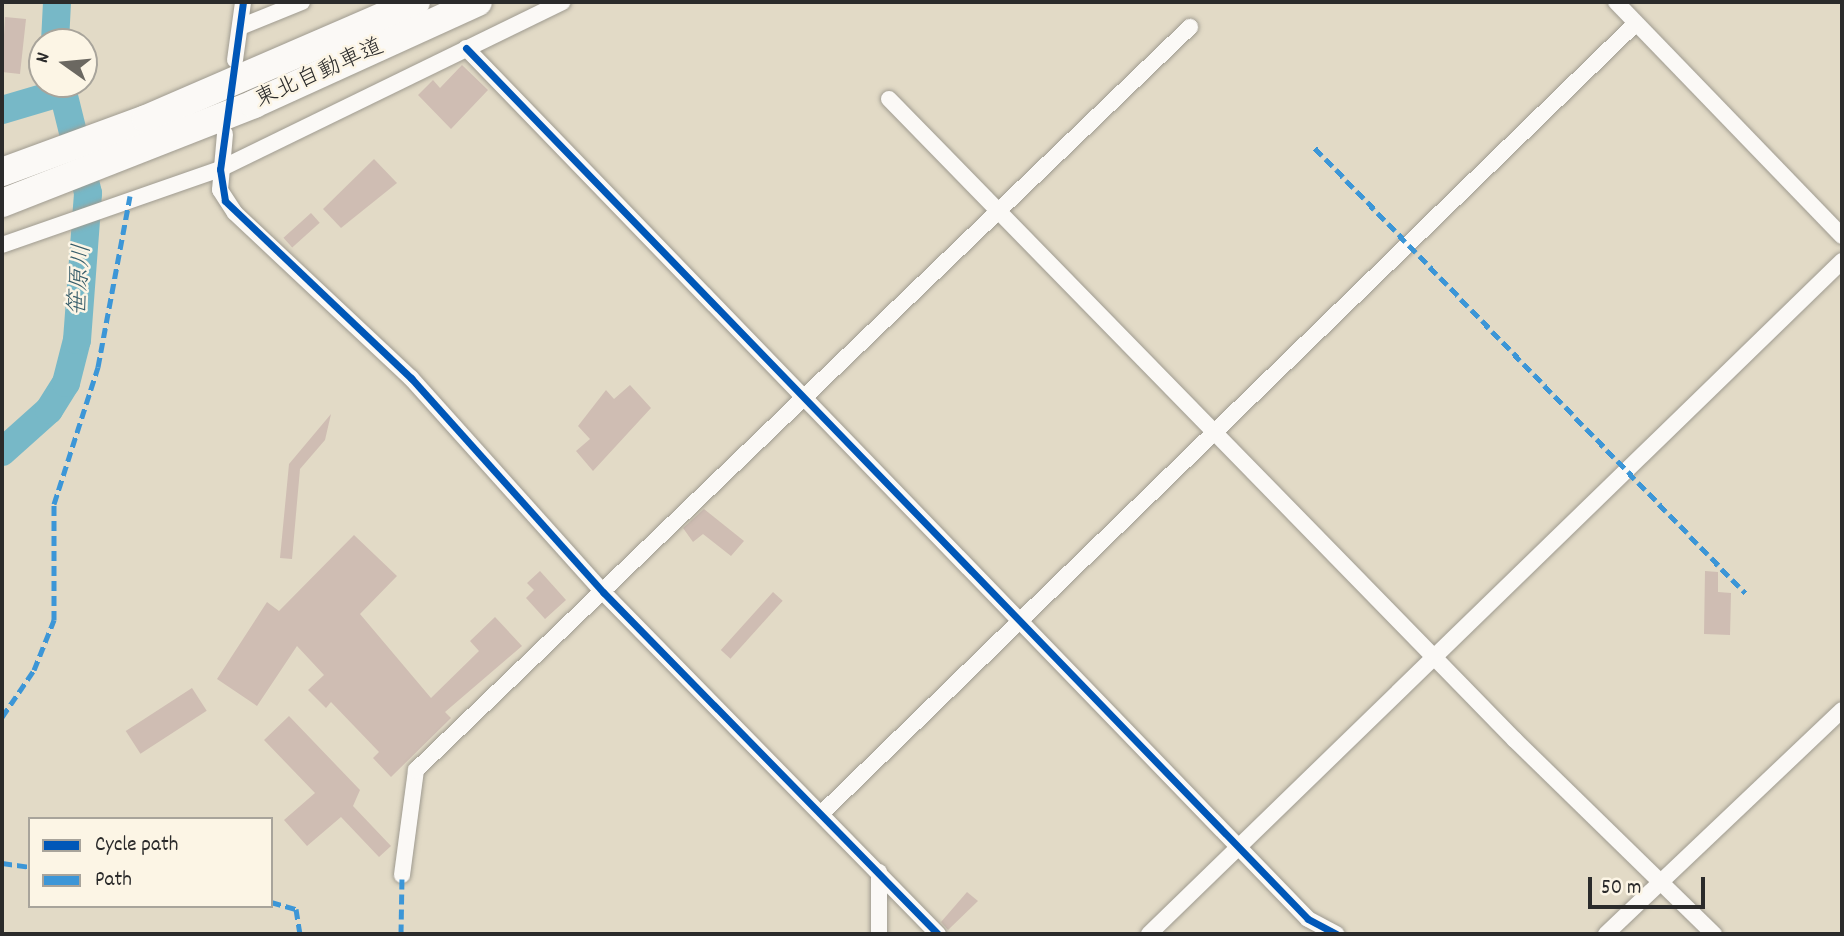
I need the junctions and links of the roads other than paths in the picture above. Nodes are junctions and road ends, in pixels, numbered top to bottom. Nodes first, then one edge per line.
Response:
1 (243, 2) edge
2 (302, 2) edge
3 (416, 2) edge
4 (478, 2) edge
5 (562, 2) edge
6 (1616, 2) edge
7 (1636, 23) junction
8 (240, 27) junction
9 (1190, 27) dead end
10 (466, 48) junction
11 (235, 60) dead end
12 (889, 99) dead end
13 (226, 134) dead end
14 (220, 169) junction
15 (2, 172) edge
16 (2, 202) edge
17 (994, 209) junction
18 (1842, 236) edge
19 (2, 244) edge
20 (1842, 261) edge
21 (803, 397) junction
22 (1214, 432) junction
23 (603, 592) junction
24 (1017, 619) junction
25 (1436, 654) junction
26 (1842, 710) edge
27 (822, 813) junction
28 (1238, 847) junction
29 (879, 872) junction
30 (402, 875) dead end
31 (1660, 877) junction
32 (879, 934) edge
33 (938, 934) edge
34 (1149, 934) edge
35 (1336, 934) edge
36 (1606, 934) edge
37 (1714, 934) edge

1 - 8 street
2 - 8 street
3 - 15 highway, 東北自動車道
4 - 16 highway, 東北自動車道
5 - 10 street
6 - 7 street
7 - 18 street
7 - 22 street
8 - 11 street
9 - 17 street
10 - 14 street
10 - 21 street
12 - 17 street
13 - 14 street
14 - 19 street
14 - 23 street
17 - 21 street
17 - 22 street
20 - 25 street
21 - 23 street
21 - 24 street
22 - 24 street
22 - 25 street
23 - 27 street
23 - 30 street
24 - 27 street
24 - 28 street
25 - 28 street
25 - 31 street
26 - 31 street
27 - 29 street
28 - 34 street
28 - 35 street
29 - 32 street
29 - 33 street
31 - 36 street
31 - 37 street

